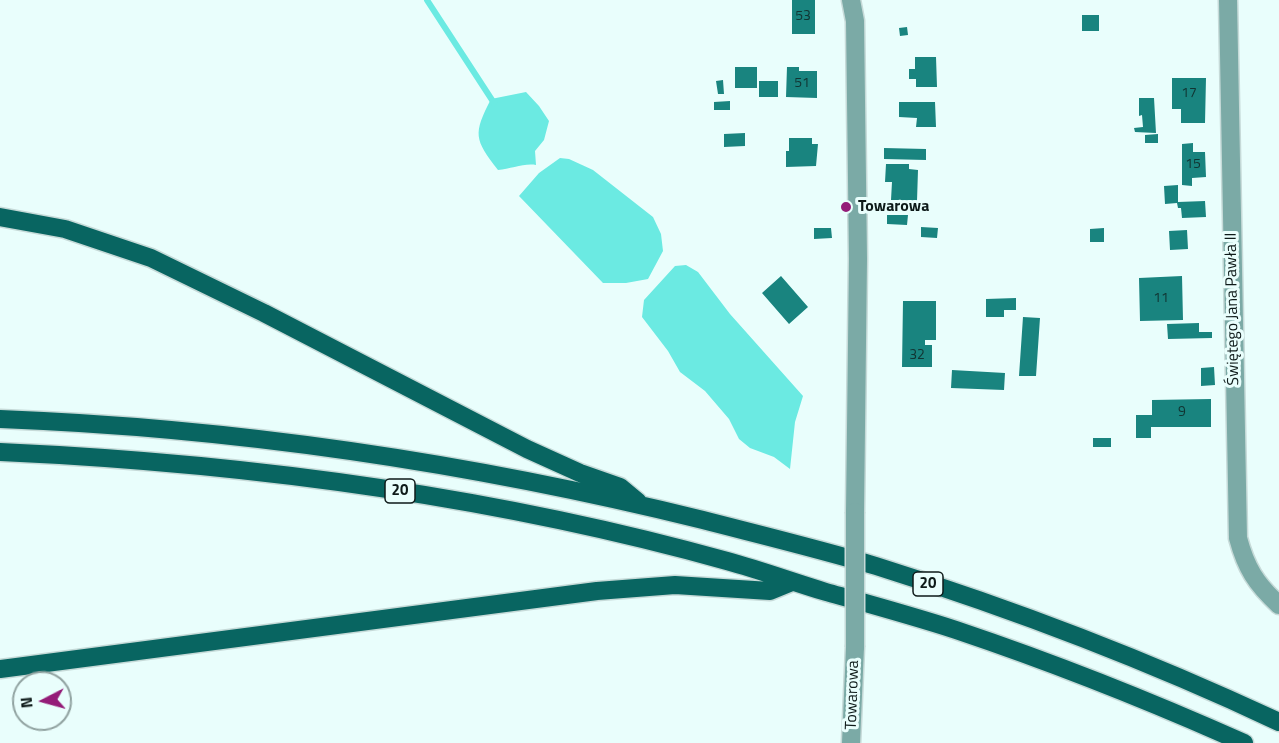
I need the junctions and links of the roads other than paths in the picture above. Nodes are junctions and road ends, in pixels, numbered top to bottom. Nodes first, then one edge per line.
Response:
1 (851, 0) edge
2 (1228, 0) edge
3 (0, 217) edge
4 (0, 419) edge
5 (0, 452) edge
6 (642, 505) junction
7 (792, 582) junction
8 (1279, 605) edge
9 (0, 669) edge
10 (1279, 722) edge
11 (850, 743) edge
12 (1244, 743) edge

1 - 11 street, Towarowa, bridge
2 - 8 street, Świętego Jana Pawła II
3 - 6 main road
4 - 6 main road, 20
5 - 7 main road, 20
6 - 10 main road, 20
7 - 9 main road
7 - 12 main road, 20

